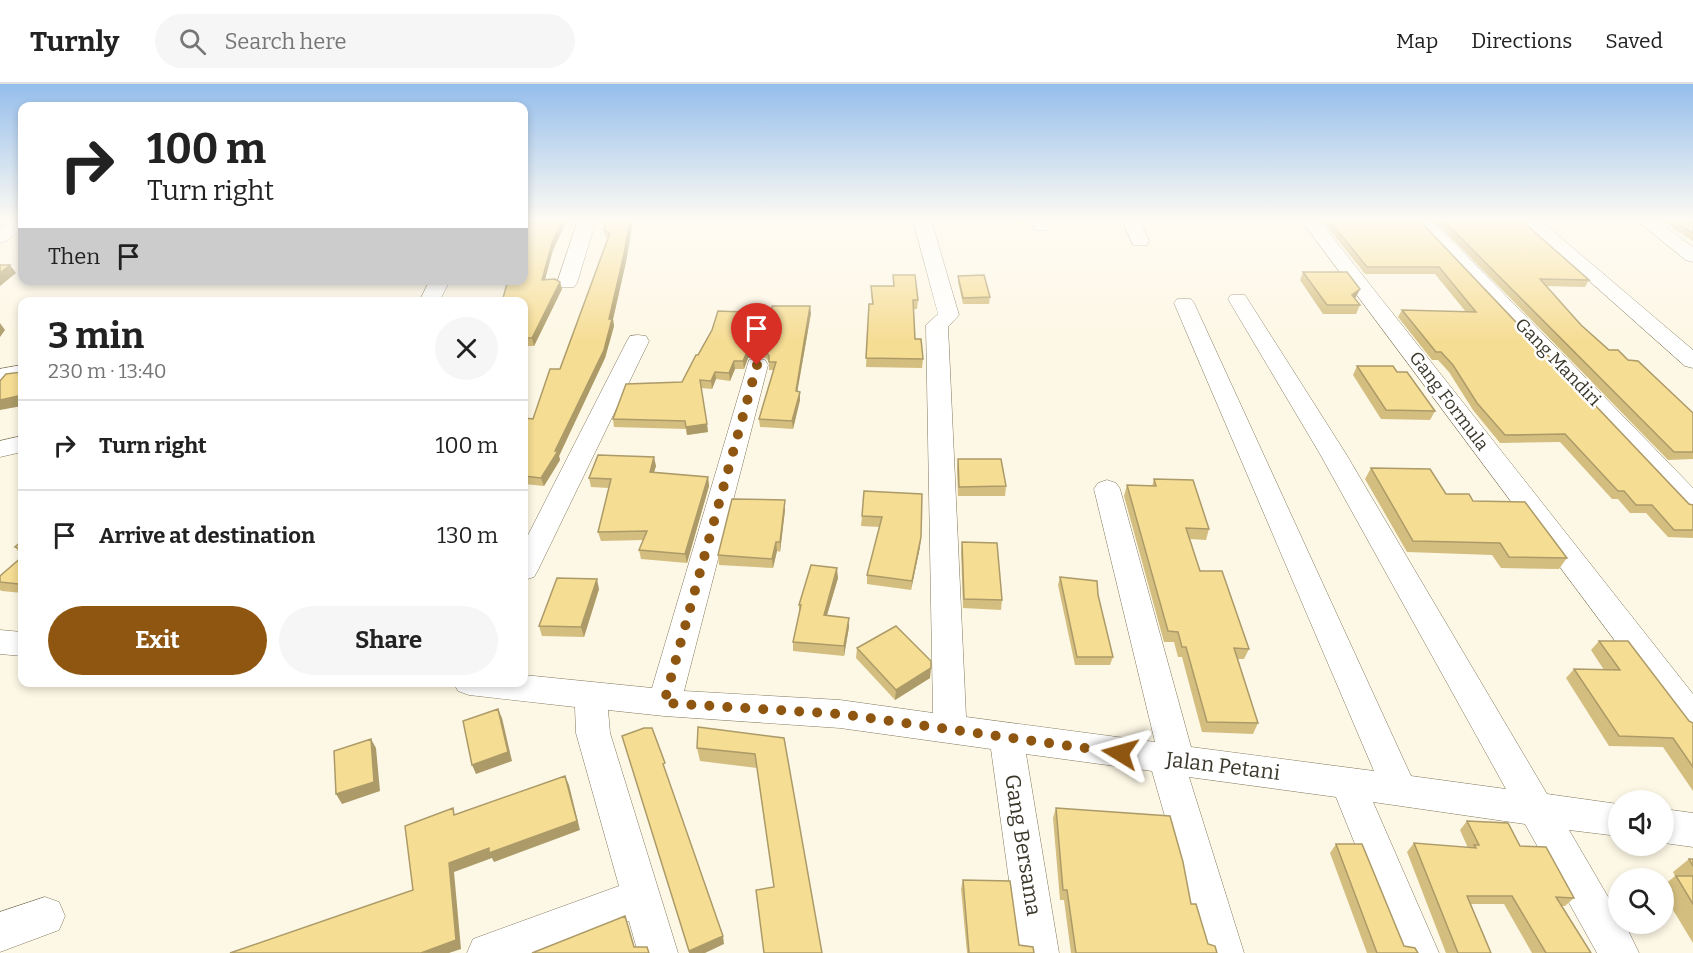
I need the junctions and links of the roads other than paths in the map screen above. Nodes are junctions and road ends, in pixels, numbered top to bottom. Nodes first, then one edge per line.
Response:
1 (574, 261) edge
2 (933, 261) edge
3 (1341, 261) edge
4 (1461, 261) edge
5 (1577, 261) edge
6 (567, 283) dead end
7 (1238, 299) dead end
8 (1184, 303) dead end
9 (638, 341) dead end
10 (1693, 361) edge
11 (757, 365) dead end
12 (18, 373) edge
13 (0, 376) edge
14 (18, 445) edge
15 (0, 449) edge
16 (1107, 489) dead end
17 (1693, 504) edge
18 (528, 562) edge
19 (0, 642) edge
20 (18, 644) edge
21 (489, 687) edge
22 (664, 703) junction
23 (592, 714) junction
24 (1693, 719) edge
25 (950, 729) junction
26 (1006, 737) junction
27 (1171, 760) junction
28 (1347, 782) junction
29 (1400, 790) junction
30 (1537, 809) junction
31 (1608, 819) edge
32 (1674, 827) edge
33 (1693, 830) edge
34 (642, 897) junction
35 (45, 916) dead end
36 (0, 932) edge
37 (488, 953) edge
38 (658, 953) edge
39 (1039, 953) edge
40 (1224, 953) edge
41 (1419, 953) edge
42 (1619, 953) edge

1 - 6 street
2 - 25 street
3 - 24 street, Gang Formula
4 - 17 street, Gang Mandiri
5 - 10 street
7 - 30 street
8 - 29 street
9 - 18 street
11 - 22 street
12 - 13 street
14 - 15 street
16 - 27 street
19 - 20 street
21 - 23 street, Jalan Petani
22 - 23 street, Jalan Petani
22 - 25 street, Jalan Petani
23 - 34 street
25 - 26 street, Jalan Petani
26 - 27 street, Jalan Petani
26 - 39 street, Gang Bersama
27 - 28 street, Jalan Petani
27 - 40 street
28 - 29 street, Jalan Petani
28 - 41 street
29 - 30 street, Jalan Petani
30 - 31 street, Jalan Petani
30 - 42 street
32 - 33 street
34 - 37 street
34 - 38 street
35 - 36 street

